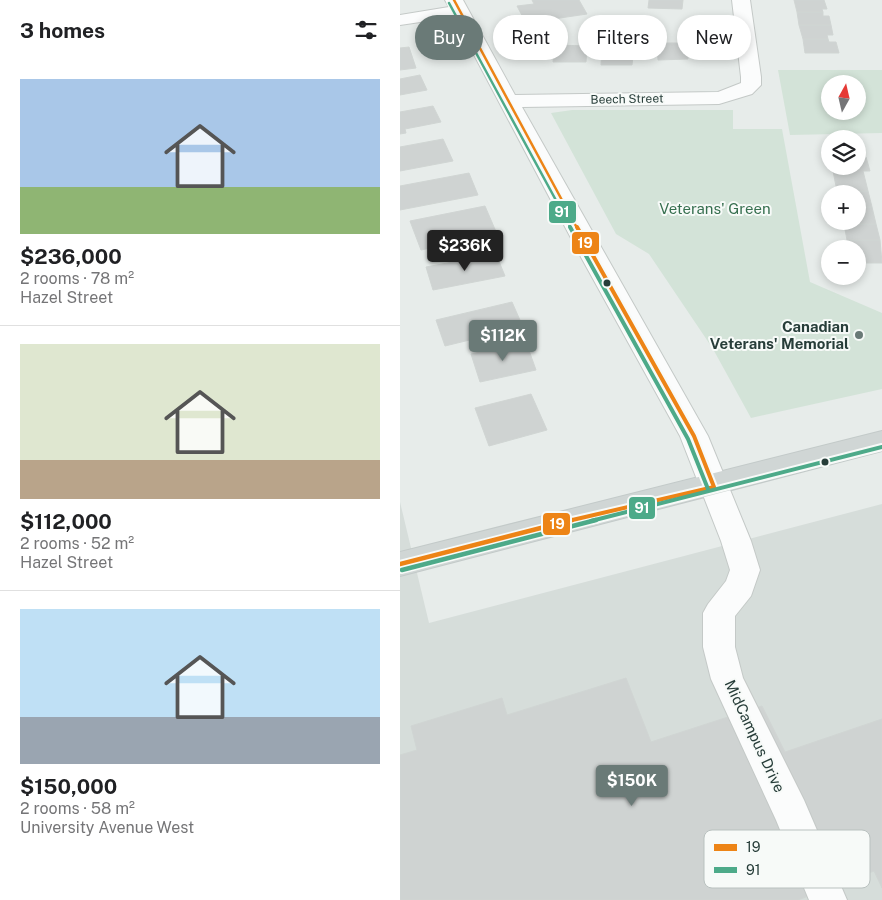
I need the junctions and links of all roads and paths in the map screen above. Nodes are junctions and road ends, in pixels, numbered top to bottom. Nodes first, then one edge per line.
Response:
1 (741, 0) edge
2 (457, 5) edge
3 (400, 20) edge
4 (508, 101) junction
5 (882, 441) edge
6 (714, 487) junction
7 (400, 564) edge
8 (799, 830) edge
9 (823, 888) edge
10 (828, 900) edge

1 - 4 street, Beech Street
2 - 3 street
2 - 4 street, MidCampus Drive
4 - 6 street, MidCampus Drive
5 - 6 main road
6 - 7 main road
6 - 8 street, MidCampus Drive
9 - 10 street, MidCampus Drive

